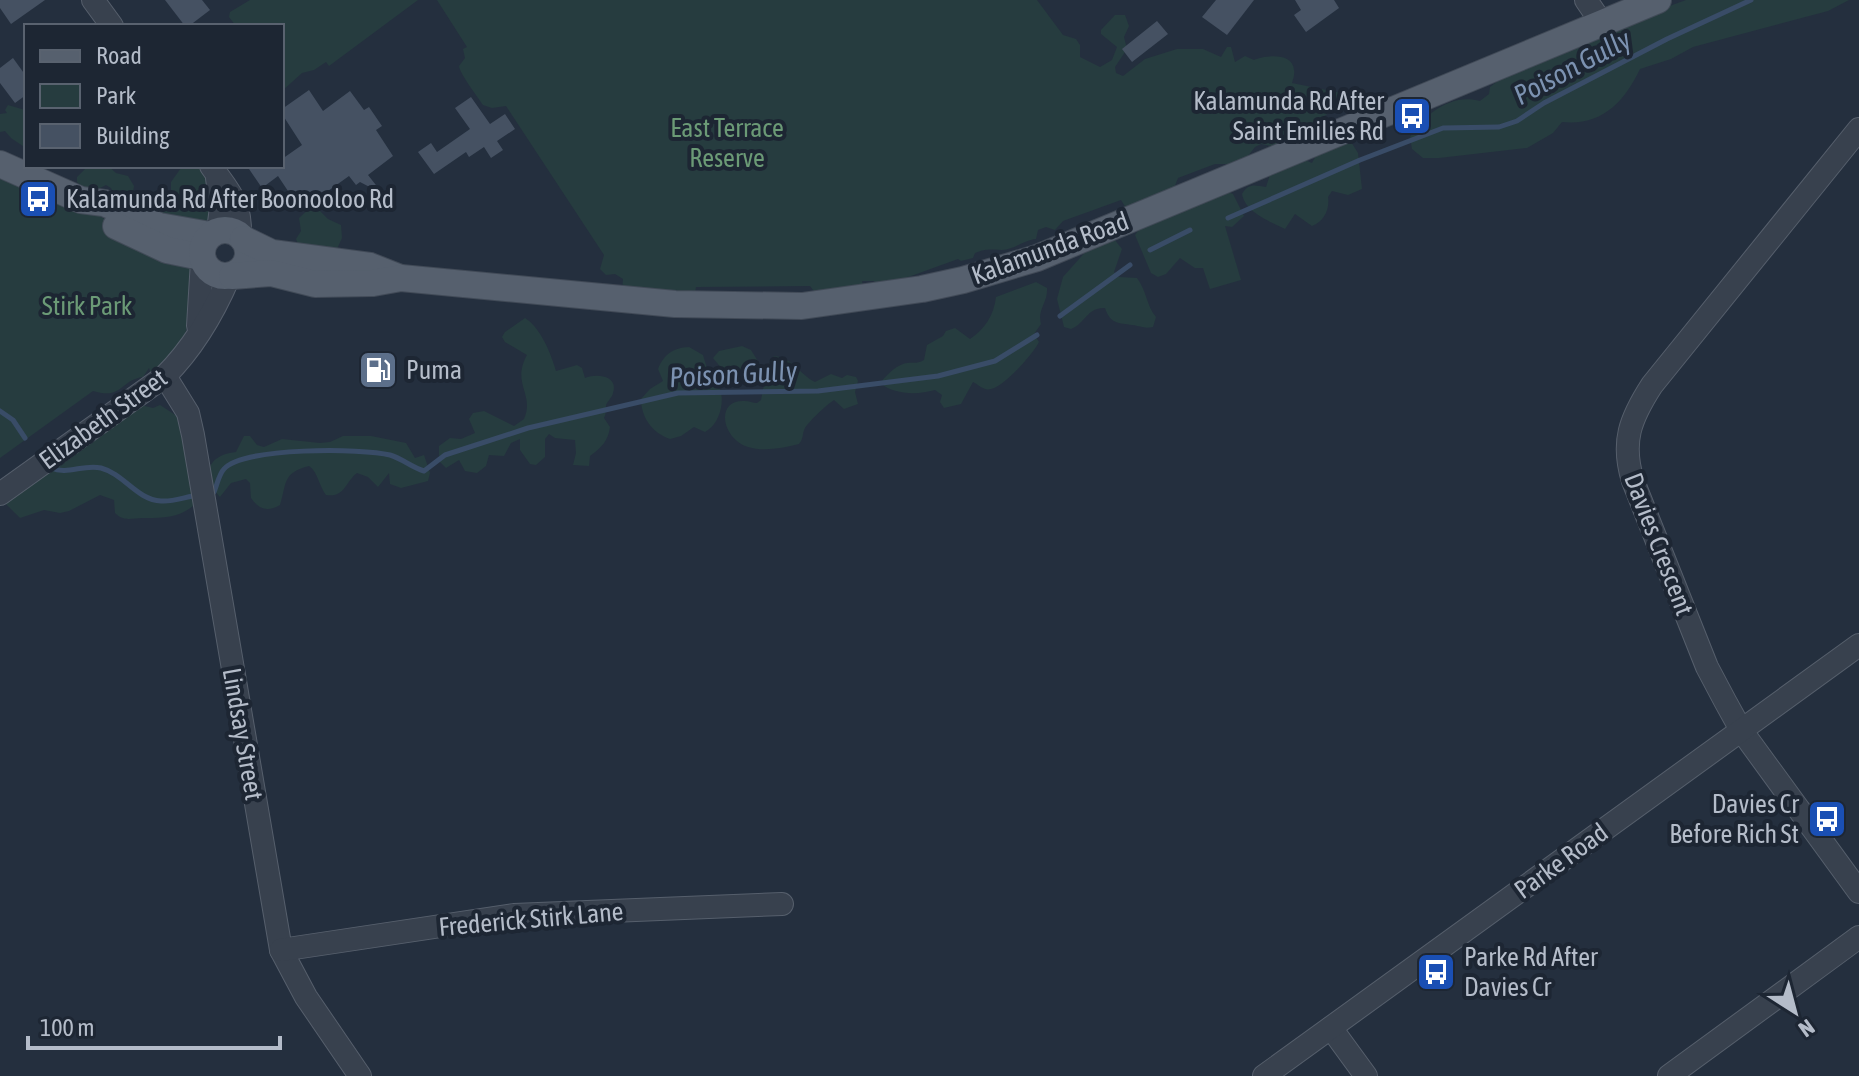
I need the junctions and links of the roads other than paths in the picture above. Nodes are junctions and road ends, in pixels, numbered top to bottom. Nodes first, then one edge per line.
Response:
1 (93, 0) edge
2 (1586, 0) edge
3 (1658, 0) edge
4 (1601, 22) junction
5 (111, 24) edge
6 (1859, 129) edge
7 (0, 164) edge
8 (214, 170) edge
9 (219, 243) junction
10 (230, 276) junction
11 (401, 278) junction
12 (197, 335) junction
13 (165, 376) junction
14 (0, 494) edge
15 (1859, 645) edge
16 (1741, 730) junction
17 (1859, 892) edge
18 (782, 904) dead end
19 (1859, 937) edge
20 (281, 950) junction
21 (1331, 1028) junction
22 (360, 1076) edge
23 (1264, 1076) edge
24 (1366, 1076) edge
25 (1669, 1076) edge

1 - 5 street
2 - 4 street
3 - 4 main road, Kalamunda Road
4 - 11 main road, Kalamunda Road
6 - 16 street, Davies Crescent
7 - 9 main road, Kalamunda Road
8 - 9 street
9 - 10 main road
9 - 10 main road
9 - 11 main road, Kalamunda Road
9 - 12 street
10 - 11 main road, Kalamunda Road
10 - 12 street, Elizabeth Street
12 - 13 street, Elizabeth Street
13 - 14 street, Elizabeth Street
13 - 20 street, Lindsay Street
15 - 16 street, Parke Road
16 - 17 street, Davies Crescent
16 - 21 street, Parke Road
18 - 20 street, Frederick Stirk Lane
19 - 25 street
20 - 22 street, Lindsay Street
21 - 23 street, Parke Road
21 - 24 street

